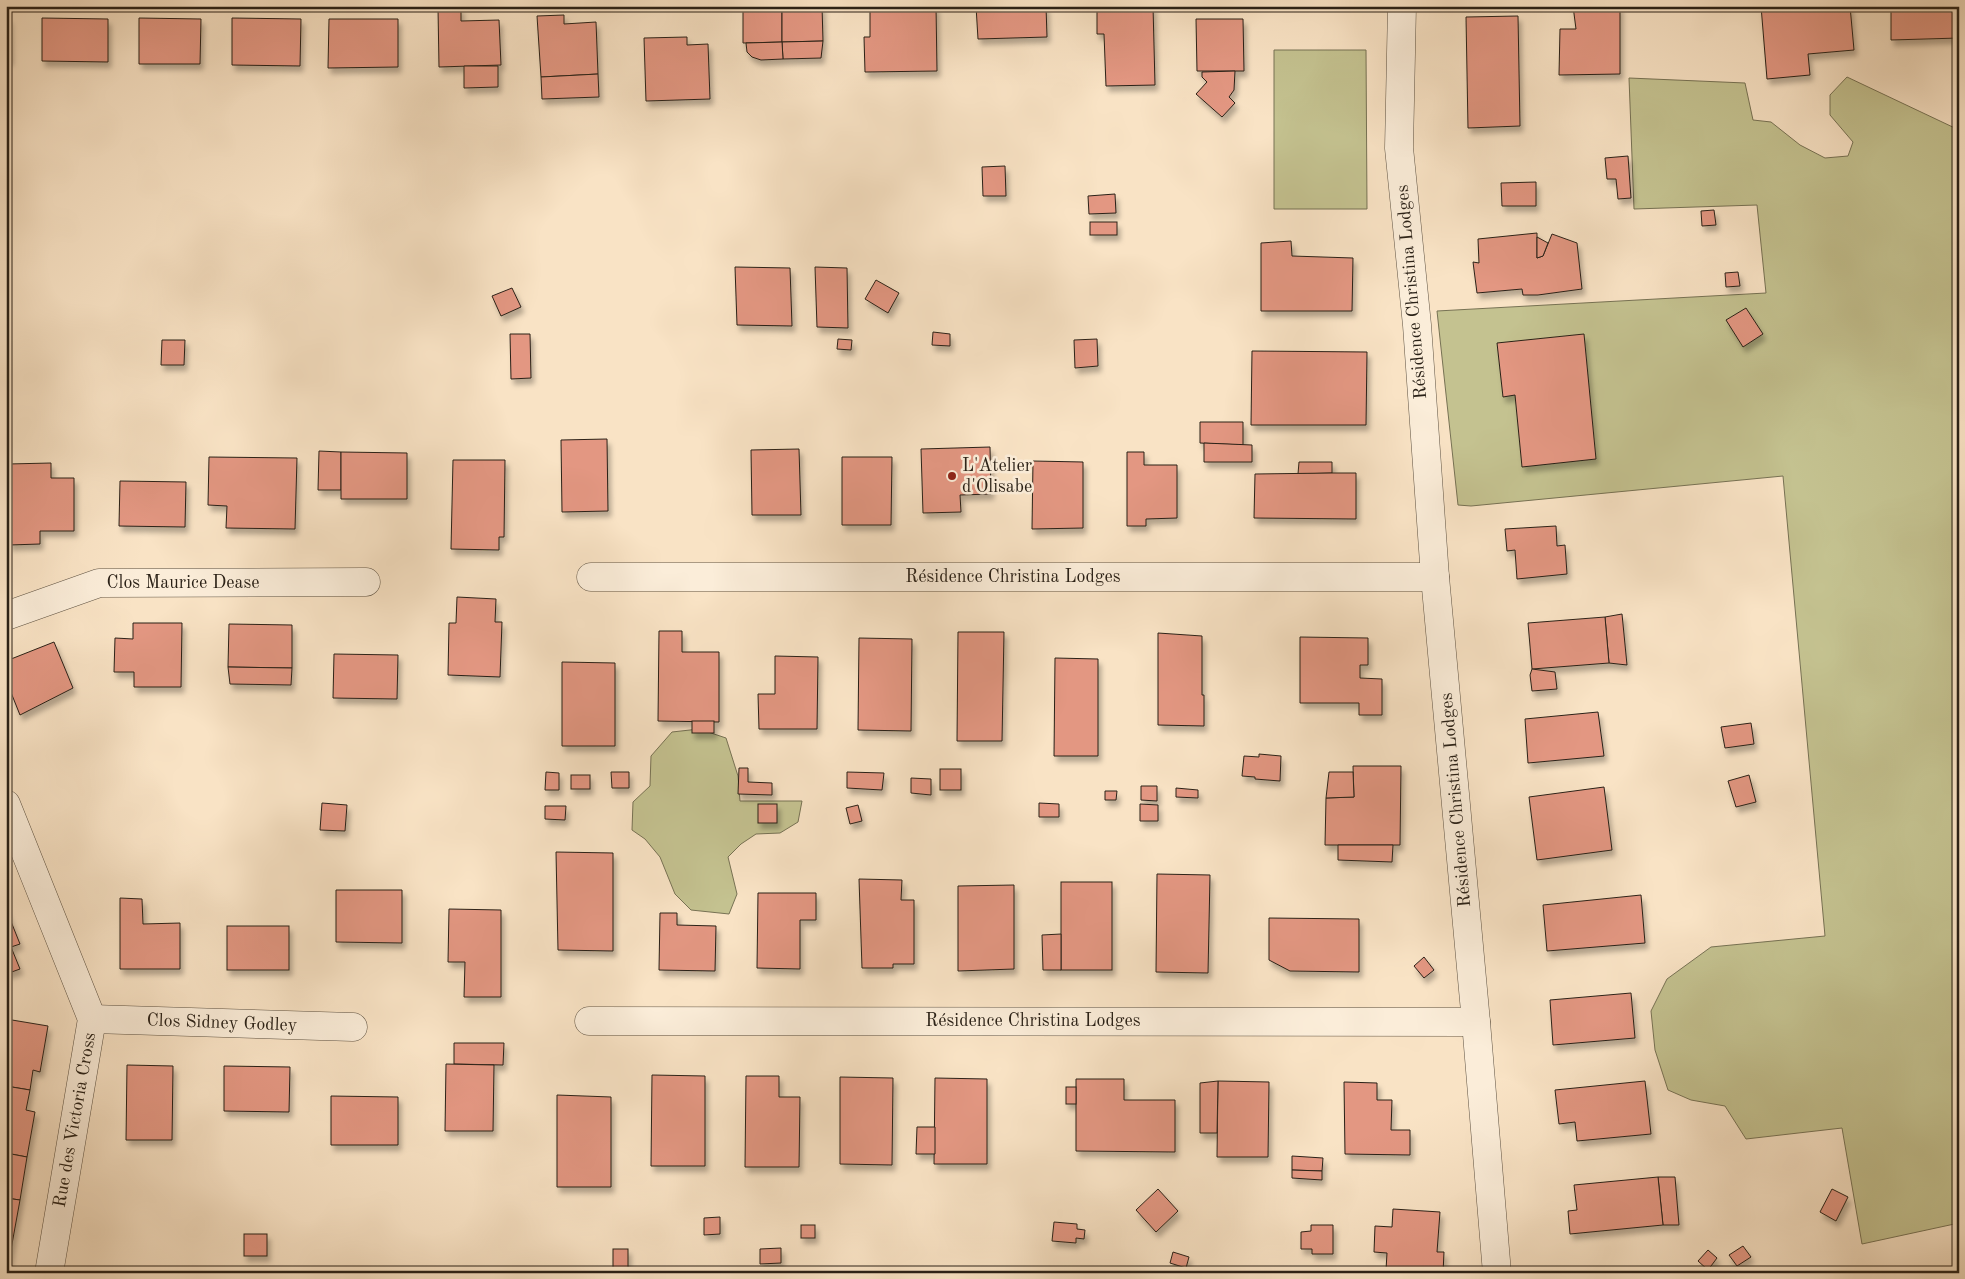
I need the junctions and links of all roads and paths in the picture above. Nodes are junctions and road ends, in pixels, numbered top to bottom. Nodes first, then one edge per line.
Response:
1 (1402, 6) edge
2 (591, 577) dead end
3 (1435, 577) junction
4 (366, 582) dead end
5 (6, 616) edge
6 (6, 804) edge
7 (92, 1019) junction
8 (590, 1020) dead end
9 (1476, 1022) junction
10 (353, 1027) dead end
11 (49, 1273) edge
12 (1497, 1273) edge

1 - 3 street, Résidence Christina Lodges
2 - 3 street, Résidence Christina Lodges
3 - 9 street, Résidence Christina Lodges
4 - 5 street, Clos Maurice Dease
6 - 7 street, Rue des Victoria Cross
7 - 10 street, Clos Sidney Godley
7 - 11 street, Rue des Victoria Cross
8 - 9 street, Résidence Christina Lodges
9 - 12 street, Résidence Christina Lodges

